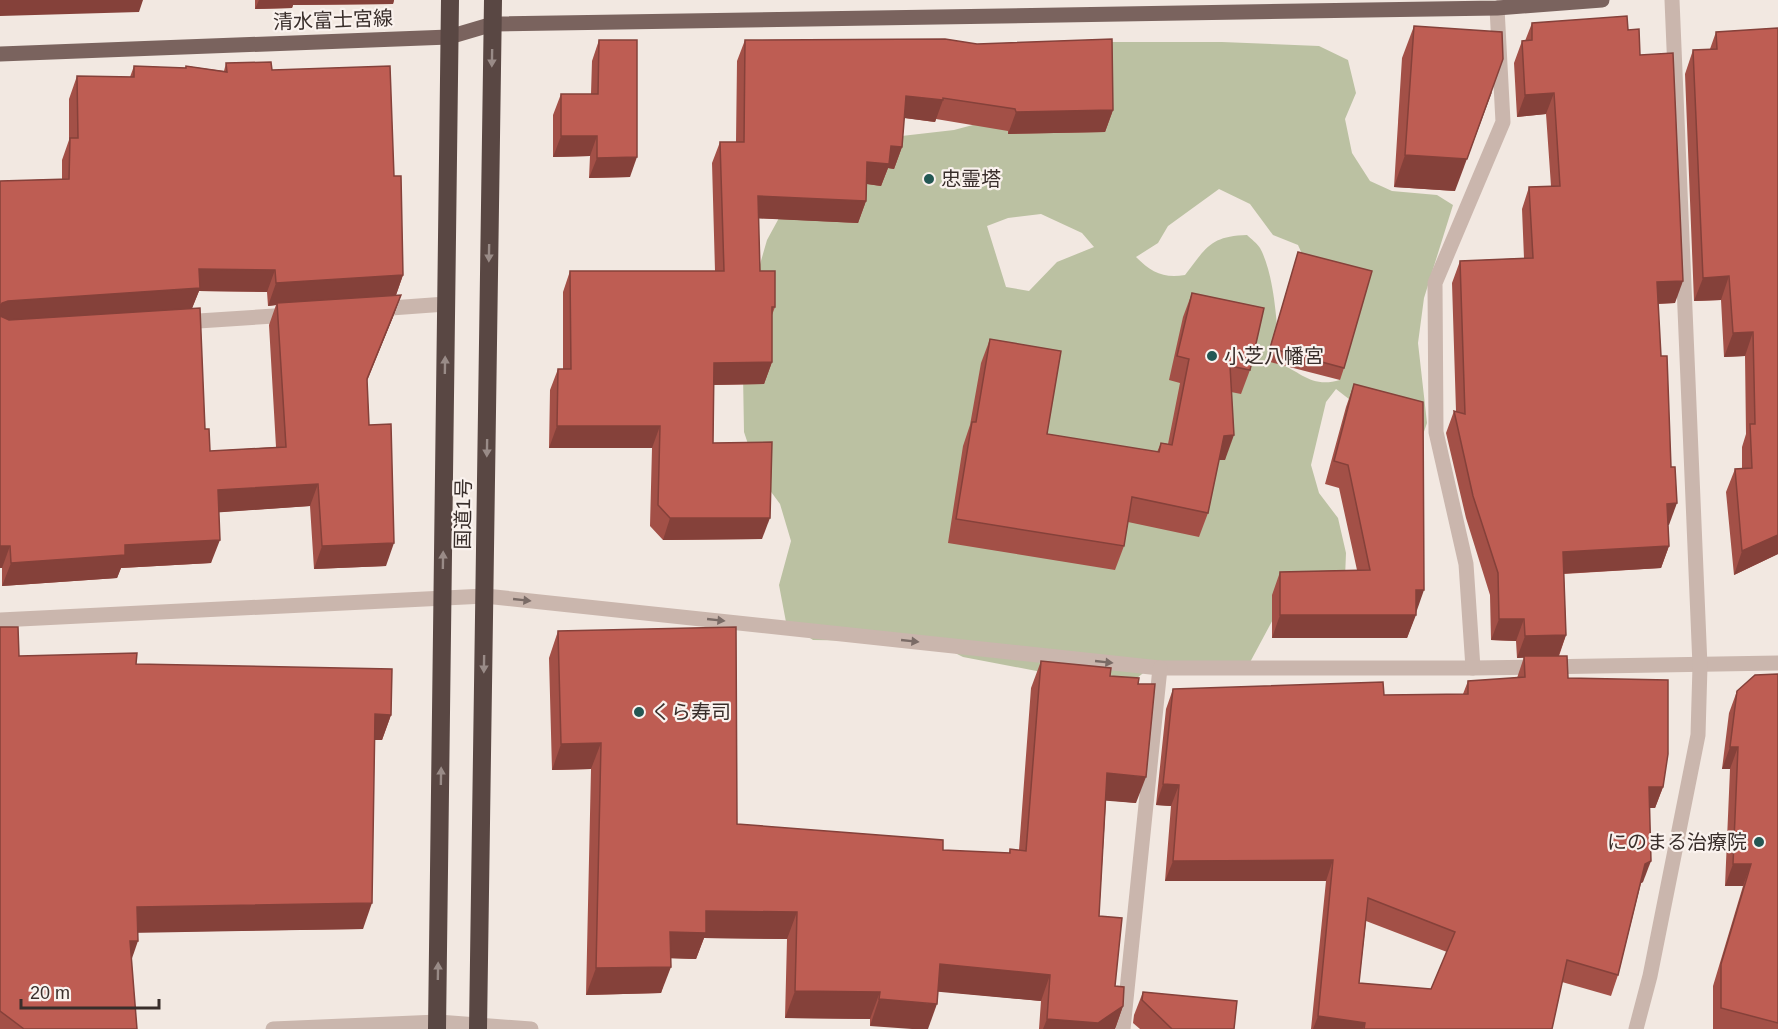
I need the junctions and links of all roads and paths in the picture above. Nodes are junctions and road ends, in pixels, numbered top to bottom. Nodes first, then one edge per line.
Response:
1 (450, 0) edge
2 (493, 0) edge
3 (1602, 0) edge
4 (1672, 0) edge
5 (1497, 8) junction
6 (493, 24) junction
7 (449, 37) junction
8 (0, 54) edge
9 (446, 304) junction
10 (364, 310) edge
11 (305, 314) edge
12 (164, 323) edge
13 (485, 596) junction
14 (443, 597) junction
15 (0, 620) edge
16 (1778, 663) edge
17 (1700, 666) junction
18 (1160, 668) junction
19 (1473, 668) junction
20 (437, 1025) edge
21 (478, 1027) edge
22 (273, 1029) edge
23 (531, 1029) edge
24 (1123, 1029) edge
25 (1636, 1029) edge

1 - 7 highway, 国道1号
2 - 6 highway, 国道1号
3 - 5 main road, 清水富士宮線
4 - 17 street
5 - 6 main road, 清水富士宮線
5 - 19 street
6 - 7 main road, 清水富士宮線
6 -> 13 highway, 国道1号
7 - 8 main road, 清水富士宮線
7 - 9 highway, 国道1号
9 - 10 street
14 -> 9 highway, 国道1号
11 - 12 street
13 - 14 street
13 -> 18 street
13 -> 21 highway, 国道1号
14 - 15 street
20 -> 14 highway, 国道1号
16 - 17 street
17 - 19 street
17 - 25 street
18 - 19 street
18 - 24 street
20 - 21 street
20 - 22 street
21 - 23 street

